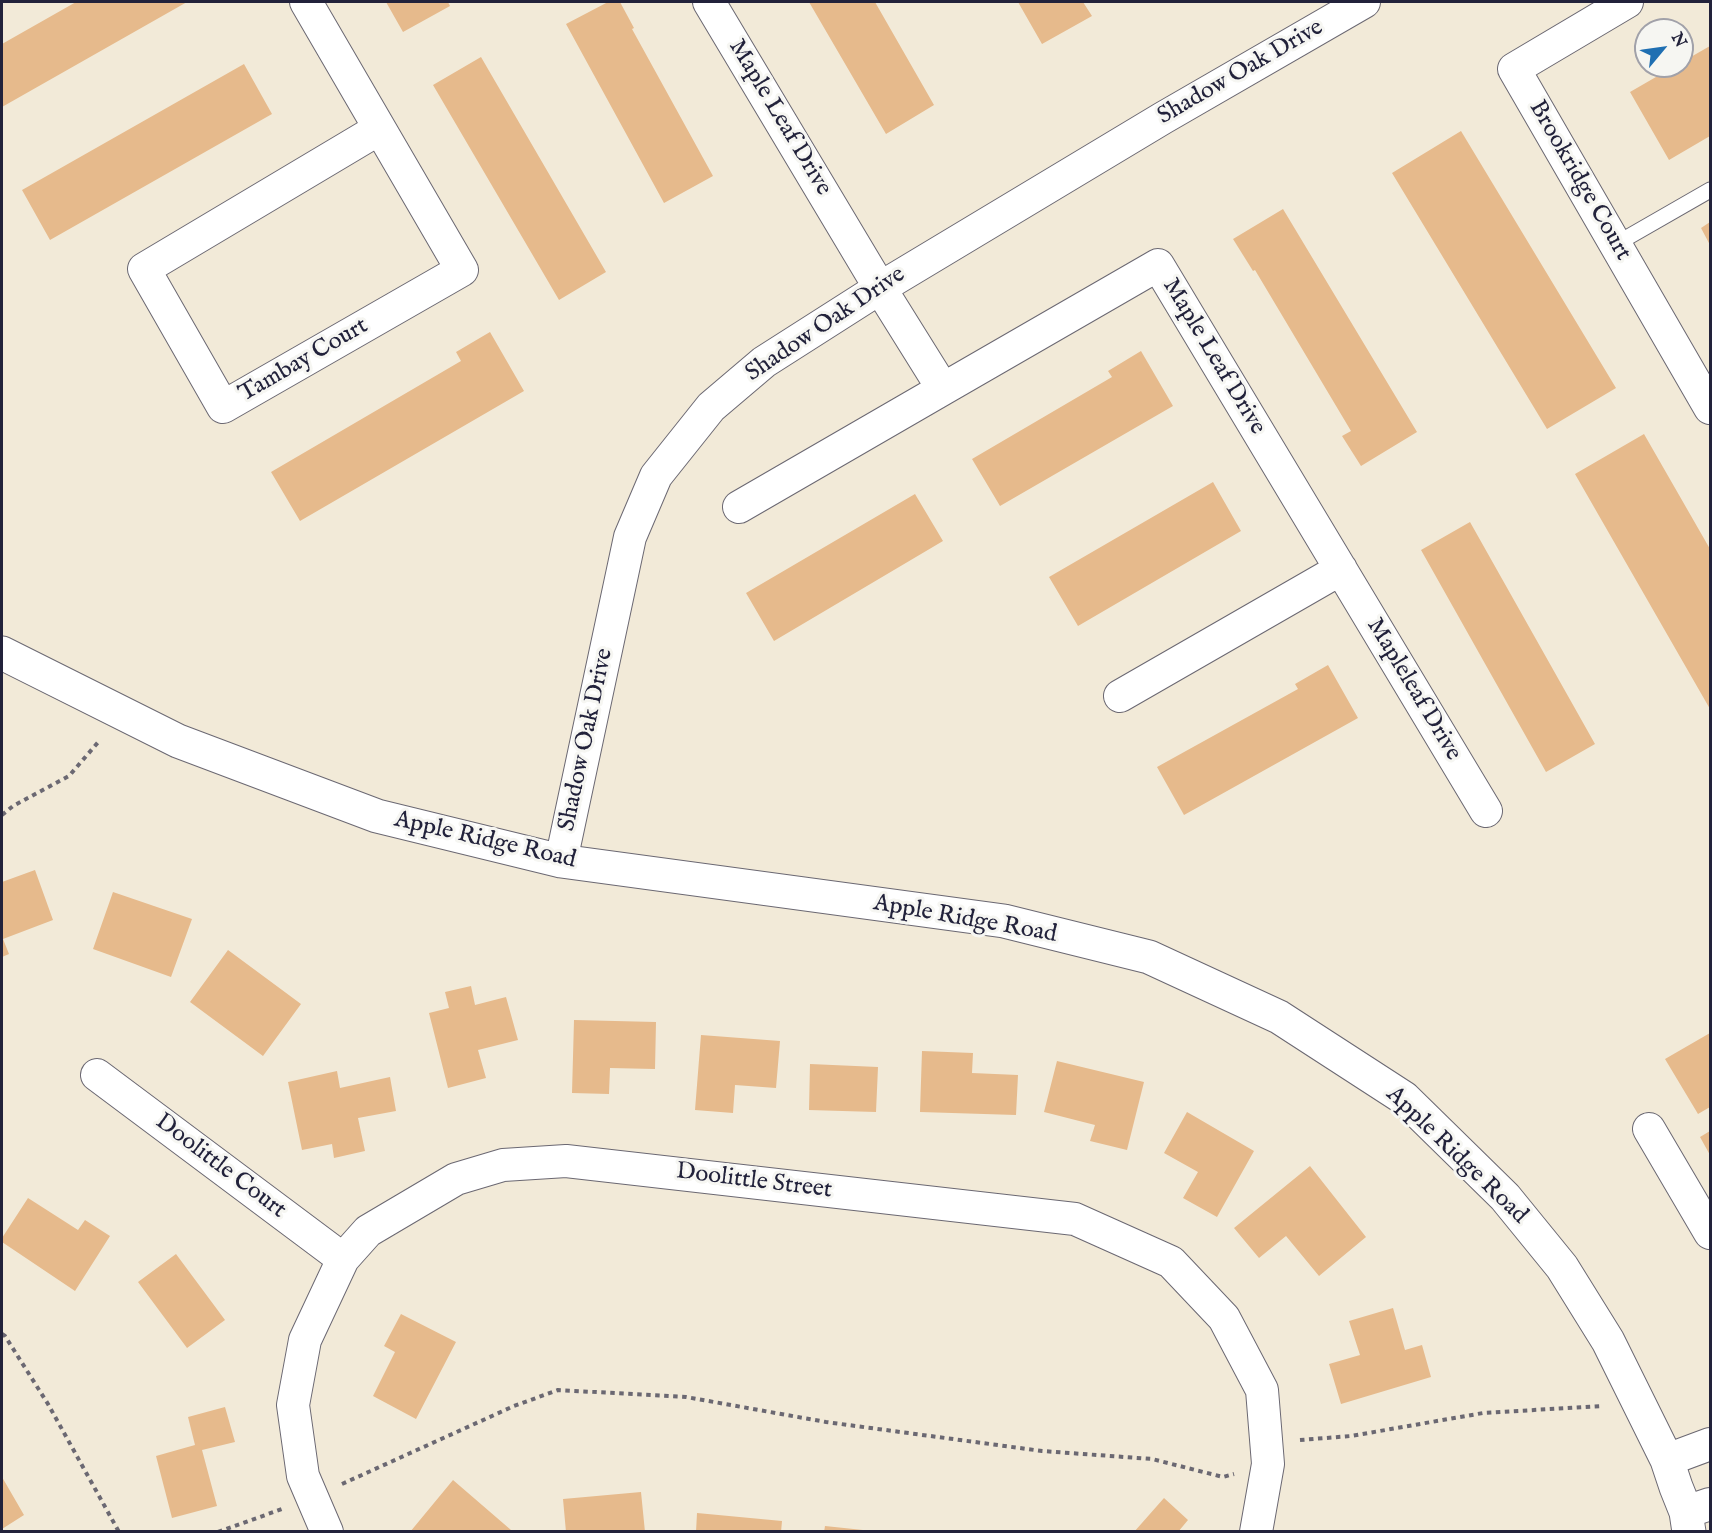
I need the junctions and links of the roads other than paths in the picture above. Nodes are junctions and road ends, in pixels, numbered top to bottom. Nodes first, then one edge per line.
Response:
1 (306, 2) edge
2 (709, 2) edge
3 (1364, 2) edge
4 (1627, 2) edge
5 (379, 129) junction
6 (1710, 190) edge
7 (1616, 244) junction
8 (880, 288) junction
9 (943, 389) junction
10 (1710, 408) edge
11 (739, 507) dead end
12 (1341, 568) junction
13 (2, 653) edge
14 (1120, 696) dead end
15 (1486, 811) dead end
16 (561, 861) junction
17 (97, 1075) dead end
18 (1649, 1129) dead end
19 (1710, 1233) edge
20 (343, 1259) junction
21 (1710, 1444) edge
22 (1667, 1460) junction
23 (1695, 1516) edge
24 (327, 1532) edge
25 (1256, 1532) edge

1 - 5 street, Tambay Court
2 - 8 street, Maple Leaf Drive
3 - 8 street, Shadow Oak Drive
4 - 7 street, Brookridge Court
5 - 5 street, Tambay Court
6 - 7 lane
7 - 10 street, Brookridge Court
8 - 9 street, Maple Leaf Drive
8 - 16 street, Shadow Oak Drive
9 - 11 street, Maple Leaf Drive
9 - 12 street, Maple Leaf Drive
12 - 14 street
12 - 15 street, Mapleleaf Drive
13 - 16 street, Apple Ridge Road
16 - 22 street, Apple Ridge Road
17 - 20 street, Doolittle Court
18 - 19 street
20 - 24 street, Doolittle Street
20 - 25 street, Doolittle Street
21 - 22 street
22 - 23 street, Apple Ridge Road

